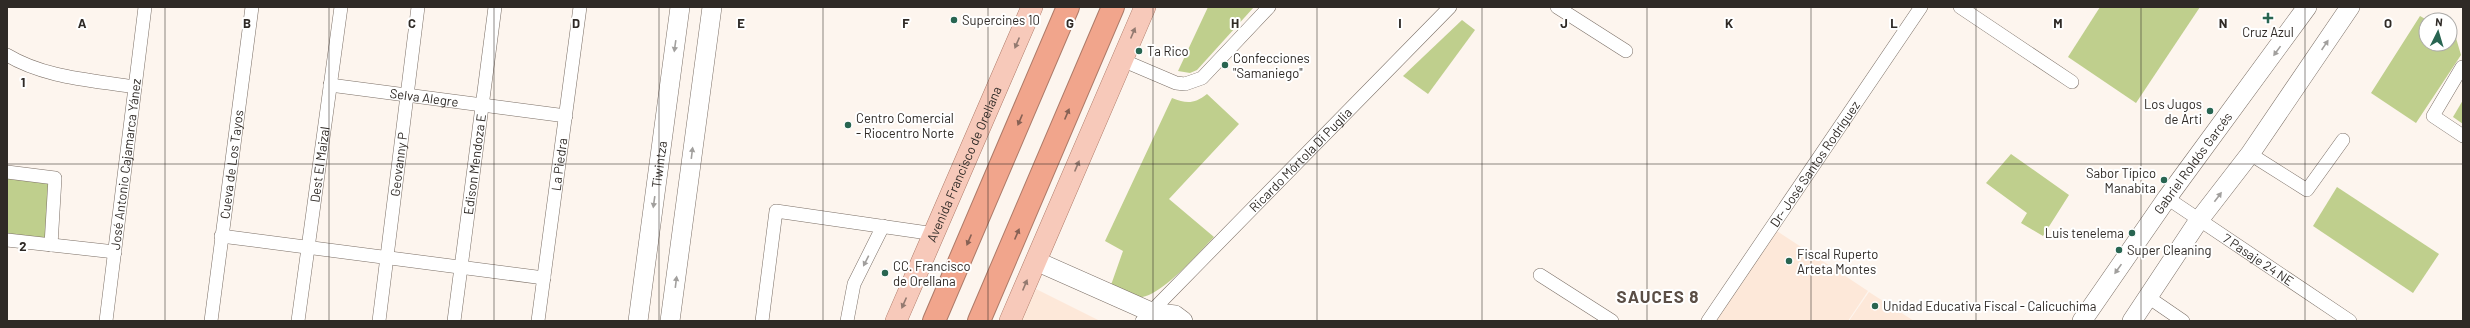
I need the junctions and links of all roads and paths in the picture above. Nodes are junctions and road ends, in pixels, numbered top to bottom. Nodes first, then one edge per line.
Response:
1 (145, 7) edge
2 (252, 7) edge
3 (341, 7) edge
4 (418, 7) edge
5 (495, 7) edge
6 (580, 7) edge
7 (680, 7) edge
8 (712, 7) edge
9 (1032, 7) edge
10 (1068, 7) edge
11 (1113, 7) edge
12 (1145, 7) edge
13 (1269, 7) edge
14 (1450, 7) edge
15 (1557, 7) edge
16 (1921, 7) edge
17 (1960, 7) edge
18 (2307, 7) edge
19 (2350, 7) edge
20 (1626, 51) dead end
21 (7, 55) edge
22 (1122, 60) junction
23 (2462, 67) dead end
24 (2072, 82) dead end
25 (330, 85) junction
26 (135, 87) junction
27 (407, 95) junction
28 (482, 105) junction
29 (566, 116) junction
30 (2463, 136) edge
31 (2342, 140) dead end
32 (2250, 154) junction
33 (7, 172) edge
34 (2167, 198) junction
35 (2200, 220) junction
36 (883, 226) junction
37 (935, 234) junction
38 (221, 236) junction
39 (7, 240) edge
40 (51, 245) junction
41 (308, 248) junction
42 (115, 252) junction
43 (387, 258) junction
44 (1036, 261) junction
45 (461, 267) junction
46 (1540, 275) dead end
47 (544, 278) junction
48 (2148, 297) junction
49 (1150, 318) edge
50 (106, 321) edge
51 (211, 321) edge
52 (298, 321) edge
53 (379, 321) edge
54 (454, 321) edge
55 (538, 321) edge
56 (638, 321) edge
57 (670, 321) edge
58 (762, 321) edge
59 (847, 321) edge
60 (896, 321) edge
61 (934, 321) edge
62 (979, 321) edge
63 (1010, 321) edge
64 (1183, 321) edge
65 (1612, 321) edge
66 (1708, 321) edge
67 (2082, 321) edge
68 (2132, 321) edge
69 (2183, 321) edge
70 (2350, 321) edge

1 - 26 street, José Antonio Cajamarca Yánez
2 - 38 street, Cueva de Los Tayos
3 - 25 street, Dest El Maizal
4 - 27 street, Geovanny P
5 - 28 street, Edison Mendoza E
6 - 29 street, La Piedra
7 -> 56 street, Tiwintza
57 -> 8 street
9 -> 37 main road, Avenida Francisco de Orellana
10 -> 61 highway
62 -> 11 highway
22 -> 12 main road
13 - 22 street
14 - 49 street, Ricardo Mórtola Di Puglia
15 - 20 street
16 - 66 street, Dr- José Santos Rodríguez
17 - 24 street
18 -> 34 street, Gabriel Roldós Garcés
32 -> 19 street
21 - 26 street
44 -> 22 main road
23 - 30 street
25 - 27 street, Selva Alegre
25 - 41 street, Dest El Maizal
26 - 42 street, José Antonio Cajamarca Yánez
27 - 28 street, Selva Alegre
27 - 43 street, Geovanny P
28 - 29 street, Selva Alegre
28 - 45 street, Edison Mendoza E
29 - 47 street, La Piedra
31 - 32 street
35 -> 32 street
33 - 40 street
34 - 35 street, 7 Pasaje 24 NE
34 -> 67 street, Gabriel Roldós Garcés
35 - 48 street
35 - 70 street, 7 Pasaje 24 NE
36 - 37 street
36 - 58 street
36 -> 59 street
37 -> 60 main road, Avenida Francisco de Orellana
38 - 41 street
38 - 51 street, Cueva de Los Tayos
39 - 40 street
40 - 42 street
41 - 43 street
41 - 52 street, Dest El Maizal
42 - 50 street, José Antonio Cajamarca Yánez
43 - 45 street
43 - 53 street, Geovanny P
44 - 49 street
63 -> 44 main road
45 - 47 street
45 - 54 street, Edison Mendoza E
46 - 65 street
47 - 55 street, La Piedra
48 - 68 street
48 - 69 street
49 - 64 street

